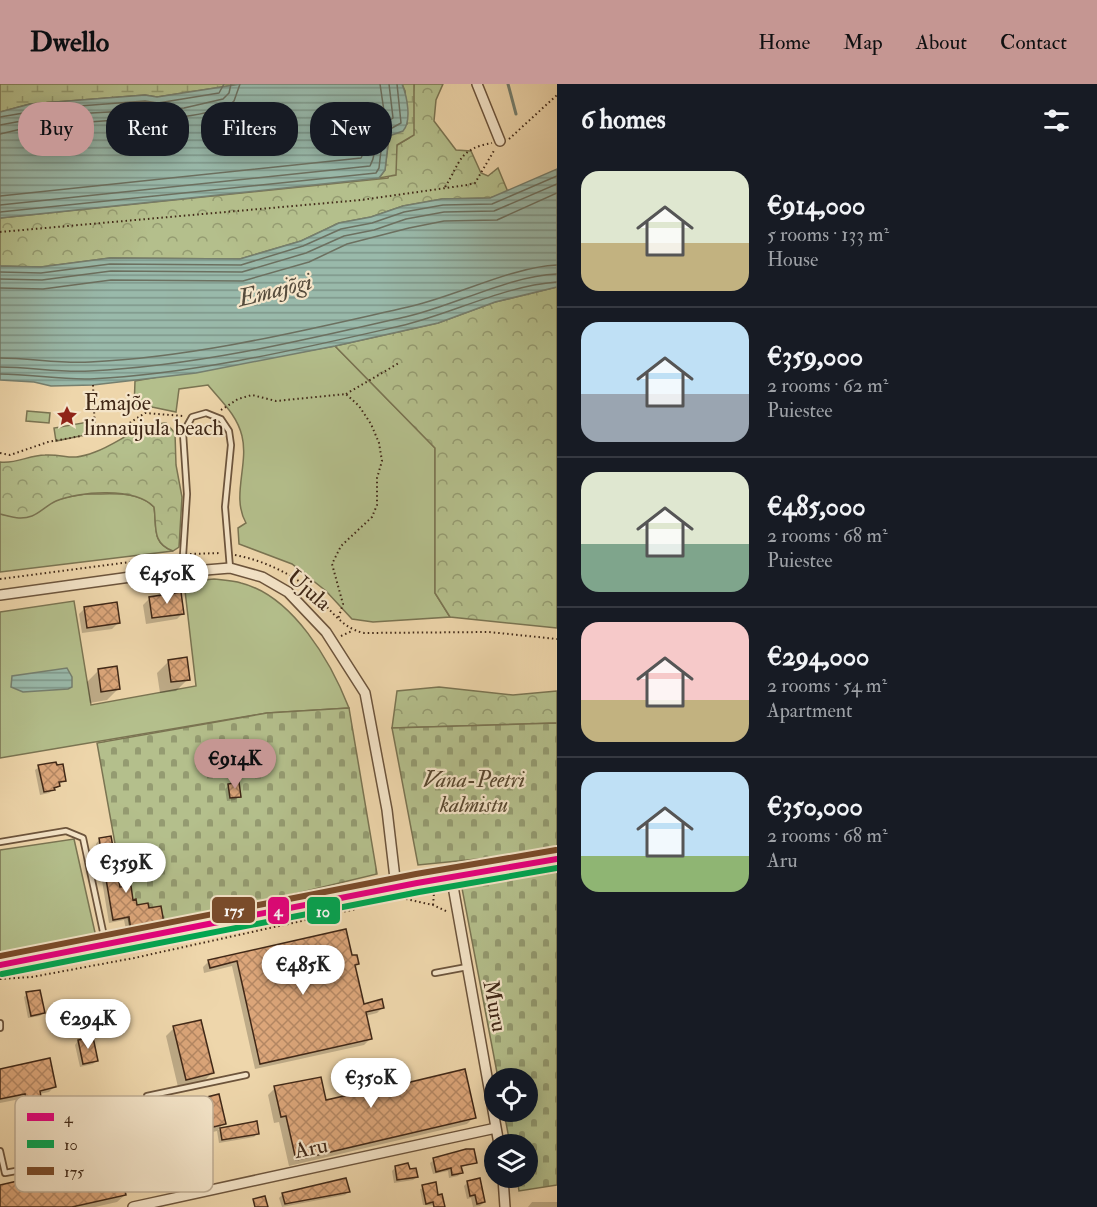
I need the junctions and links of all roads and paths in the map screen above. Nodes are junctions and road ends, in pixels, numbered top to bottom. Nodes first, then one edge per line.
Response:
1 (477, 84) edge
2 (500, 141) joint
3 (0, 232) edge
4 (399, 363) dead end
5 (93, 385) dead end
6 (346, 394) junction
7 (214, 414) junction
8 (192, 417) junction
9 (95, 433) junction
10 (0, 453) edge
11 (143, 560) dead end
12 (144, 568) dead end
13 (230, 568) junction
14 (78, 569) dead end
15 (182, 571) junction
16 (80, 578) dead end
17 (0, 595) edge
18 (338, 619) dead end
19 (352, 631) dead end
20 (333, 642) junction
21 (0, 842) edge
22 (557, 859) edge
23 (451, 875) junction
24 (436, 885) dead end
25 (397, 893) junction
26 (433, 905) junction
27 (357, 908) dead end
28 (459, 921) junction
29 (106, 947) junction
30 (0, 966) edge
31 (467, 967) junction
32 (435, 973) dead end
33 (0, 979) edge
34 (246, 1075) dead end
35 (147, 1096) edge
36 (496, 1128) junction
37 (497, 1134) edge
38 (0, 1151) edge
39 (15, 1171) edge
40 (504, 1188) edge
41 (167, 1203) edge
42 (133, 1207) edge
43 (505, 1207) edge

1 - 2 street
2 - 3 path
4 - 6 path
5 - 9 path
6 - 7 path
6 - 18 path
7 - 8 lane
7 - 13 lane
8 - 9 path
8 - 15 lane
9 - 10 path
11 - 12 path
13 - 15 street, Ujula
13 - 20 street, Ujula
14 - 16 path
15 - 17 street, Ujula
19 - 20 path
20 - 25 street, Ujula
21 - 29 lane
22 - 23 highway
23 - 25 highway
23 - 28 street, Muru
24 - 26 path
25 - 26 path
25 - 29 highway
26 - 28 path
27 - 33 path
28 - 31 street, Muru
29 - 30 highway
31 - 32 lane
31 - 36 street, Muru
34 - 35 lane
36 - 37 street, Muru
36 - 41 street, Aru
38 - 39 lane
40 - 43 street
41 - 42 street, Aru

